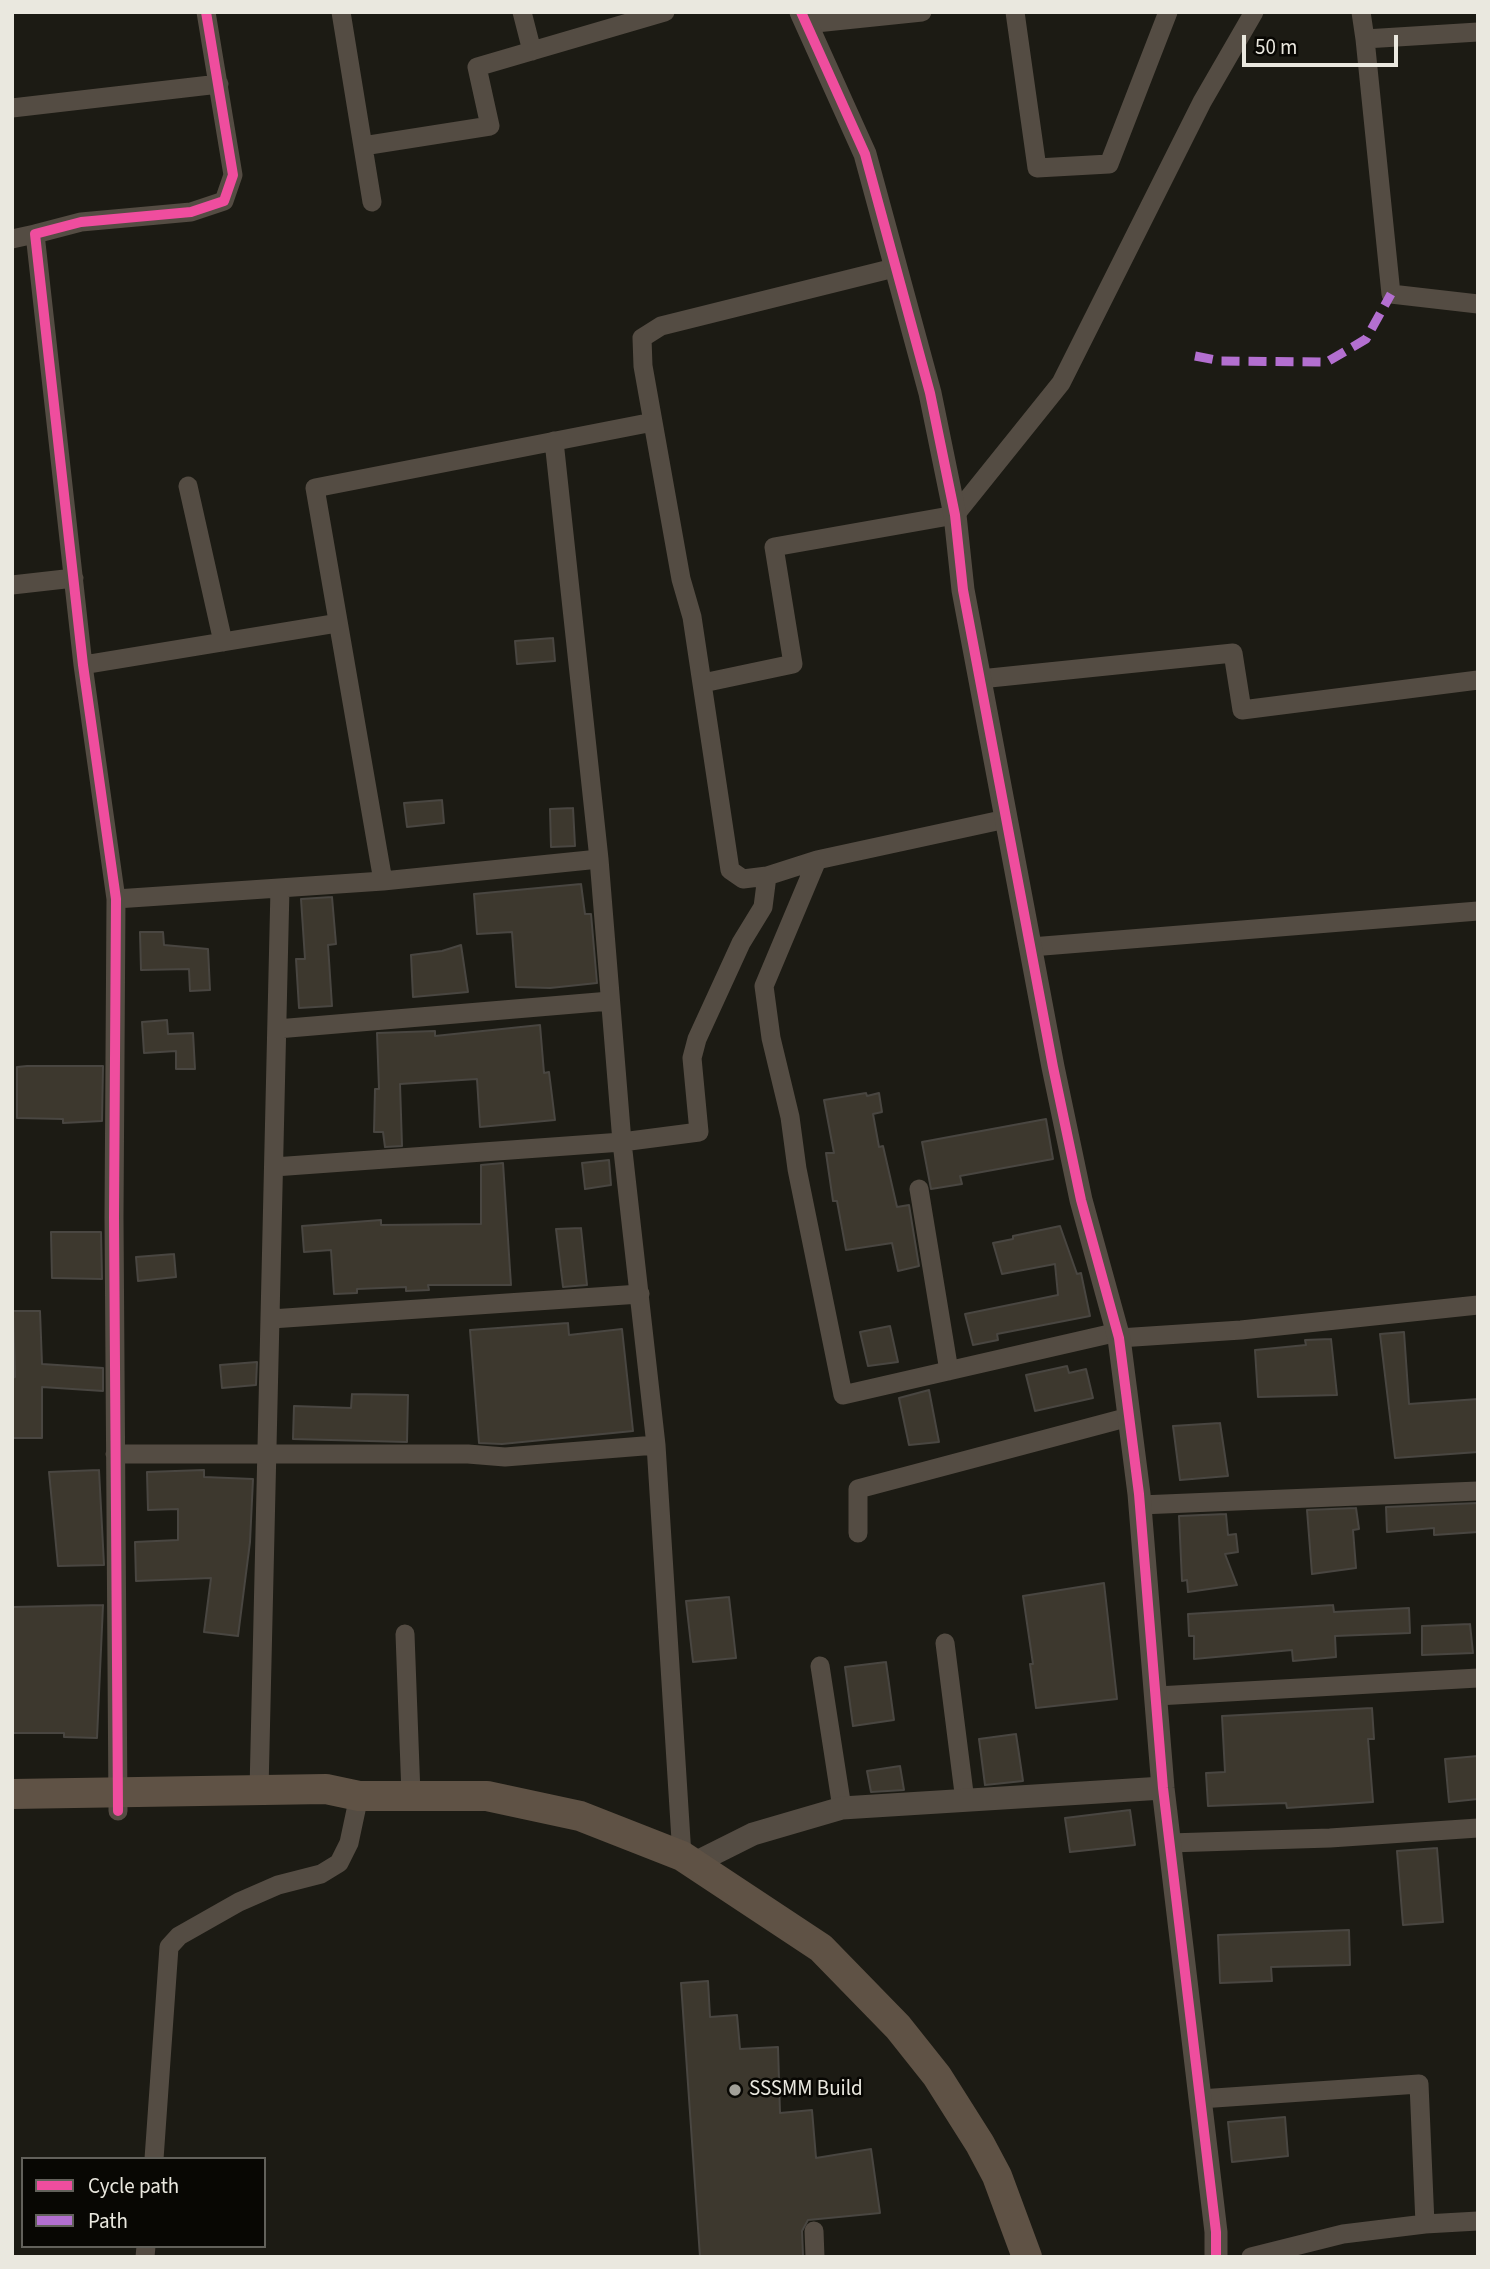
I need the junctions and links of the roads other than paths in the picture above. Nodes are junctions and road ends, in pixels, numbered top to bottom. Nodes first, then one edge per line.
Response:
1 (206, 12) edge
2 (341, 12) edge
3 (522, 12) edge
4 (665, 12) edge
5 (922, 12) edge
6 (1016, 12) edge
7 (1168, 12) edge
8 (1254, 12) edge
9 (1362, 12) edge
10 (803, 18) edge
11 (1478, 32) edge
12 (1365, 39) junction
13 (532, 51) junction
14 (219, 84) junction
15 (12, 108) edge
16 (363, 146) junction
17 (372, 202) dead end
18 (35, 234) junction
19 (12, 239) edge
20 (894, 268) junction
21 (1478, 304) edge
22 (653, 422) junction
23 (554, 441) junction
24 (188, 486) dead end
25 (955, 515) junction
26 (74, 578) junction
27 (12, 585) edge
28 (338, 623) junction
29 (223, 642) junction
30 (82, 665) junction
31 (980, 679) junction
32 (1478, 680) edge
33 (703, 683) junction
34 (1006, 820) junction
35 (599, 859) junction
36 (817, 860) junction
37 (767, 876) junction
38 (383, 881) junction
39 (280, 888) junction
40 (116, 899) junction
41 (1478, 911) edge
42 (1031, 947) junction
43 (610, 1001) junction
44 (277, 1029) junction
45 (622, 1142) junction
46 (274, 1167) junction
47 (919, 1189) dead end
48 (640, 1294) junction
49 (1478, 1305) edge
50 (271, 1319) junction
51 (1118, 1335) junction
52 (949, 1371) junction
53 (1129, 1418) junction
54 (656, 1445) junction
55 (115, 1454) junction
56 (268, 1454) junction
57 (1478, 1491) edge
58 (1140, 1505) junction
59 (858, 1533) dead end
60 (405, 1634) dead end
61 (945, 1643) dead end
62 (820, 1666) dead end
63 (1478, 1678) edge
64 (1157, 1696) junction
65 (1163, 1788) junction
66 (259, 1790) junction
67 (12, 1794) edge
68 (411, 1795) junction
69 (359, 1796) junction
70 (965, 1801) junction
71 (118, 1802) junction
72 (842, 1808) junction
73 (12, 1815) edge
74 (1478, 1828) edge
75 (1169, 1843) junction
76 (687, 1860) junction
77 (1200, 2099) junction
78 (154, 2157) edge
79 (1478, 2221) edge
80 (1424, 2224) junction
81 (814, 2231) dead end
82 (815, 2257) edge
83 (1027, 2257) edge
84 (1216, 2257) edge
85 (1251, 2257) edge

1 - 14 street
2 - 16 street
3 - 13 street
4 - 13 street
5 - 10 street
6 - 7 street
8 - 25 street
9 - 12 street
10 - 20 street
11 - 12 street
12 - 21 street
13 - 16 street
14 - 15 street
14 - 18 street
16 - 17 street
18 - 19 street
18 - 26 street
20 - 22 street
20 - 25 street
22 - 23 street
22 - 33 street
23 - 28 street
23 - 35 street
24 - 29 street
25 - 31 street
25 - 33 street
26 - 27 street
26 - 30 street
28 - 29 street
28 - 38 street
29 - 30 street
30 - 40 street
31 - 32 street
31 - 34 street
33 - 37 street
34 - 36 street
34 - 42 street
35 - 38 street
35 - 43 street
36 - 37 street
36 - 52 street
37 - 45 street
38 - 39 street
39 - 40 street
39 - 44 street
40 - 55 street
41 - 42 street
42 - 51 street
43 - 44 street
43 - 45 street
44 - 46 street
45 - 46 street
45 - 48 street
46 - 50 street
47 - 52 street
48 - 50 street
48 - 54 street
49 - 51 street
50 - 56 street
51 - 52 street
51 - 53 street
53 - 58 street
53 - 59 street
54 - 56 street
54 - 76 street
55 - 56 street
55 - 71 street
56 - 66 street
57 - 58 street
58 - 64 street
60 - 68 street
61 - 70 street
62 - 72 street
63 - 64 street
64 - 65 street
65 - 70 street
65 - 75 street
66 - 69 main road
66 - 71 main road
67 - 71 main road
68 - 69 main road
68 - 76 main road
69 - 71 main road
69 - 78 street
70 - 72 street
71 - 73 main road
72 - 76 street
74 - 75 street
75 - 77 street
76 - 83 main road
77 - 80 street
77 - 84 street
79 - 80 street
80 - 85 street
81 - 82 street

